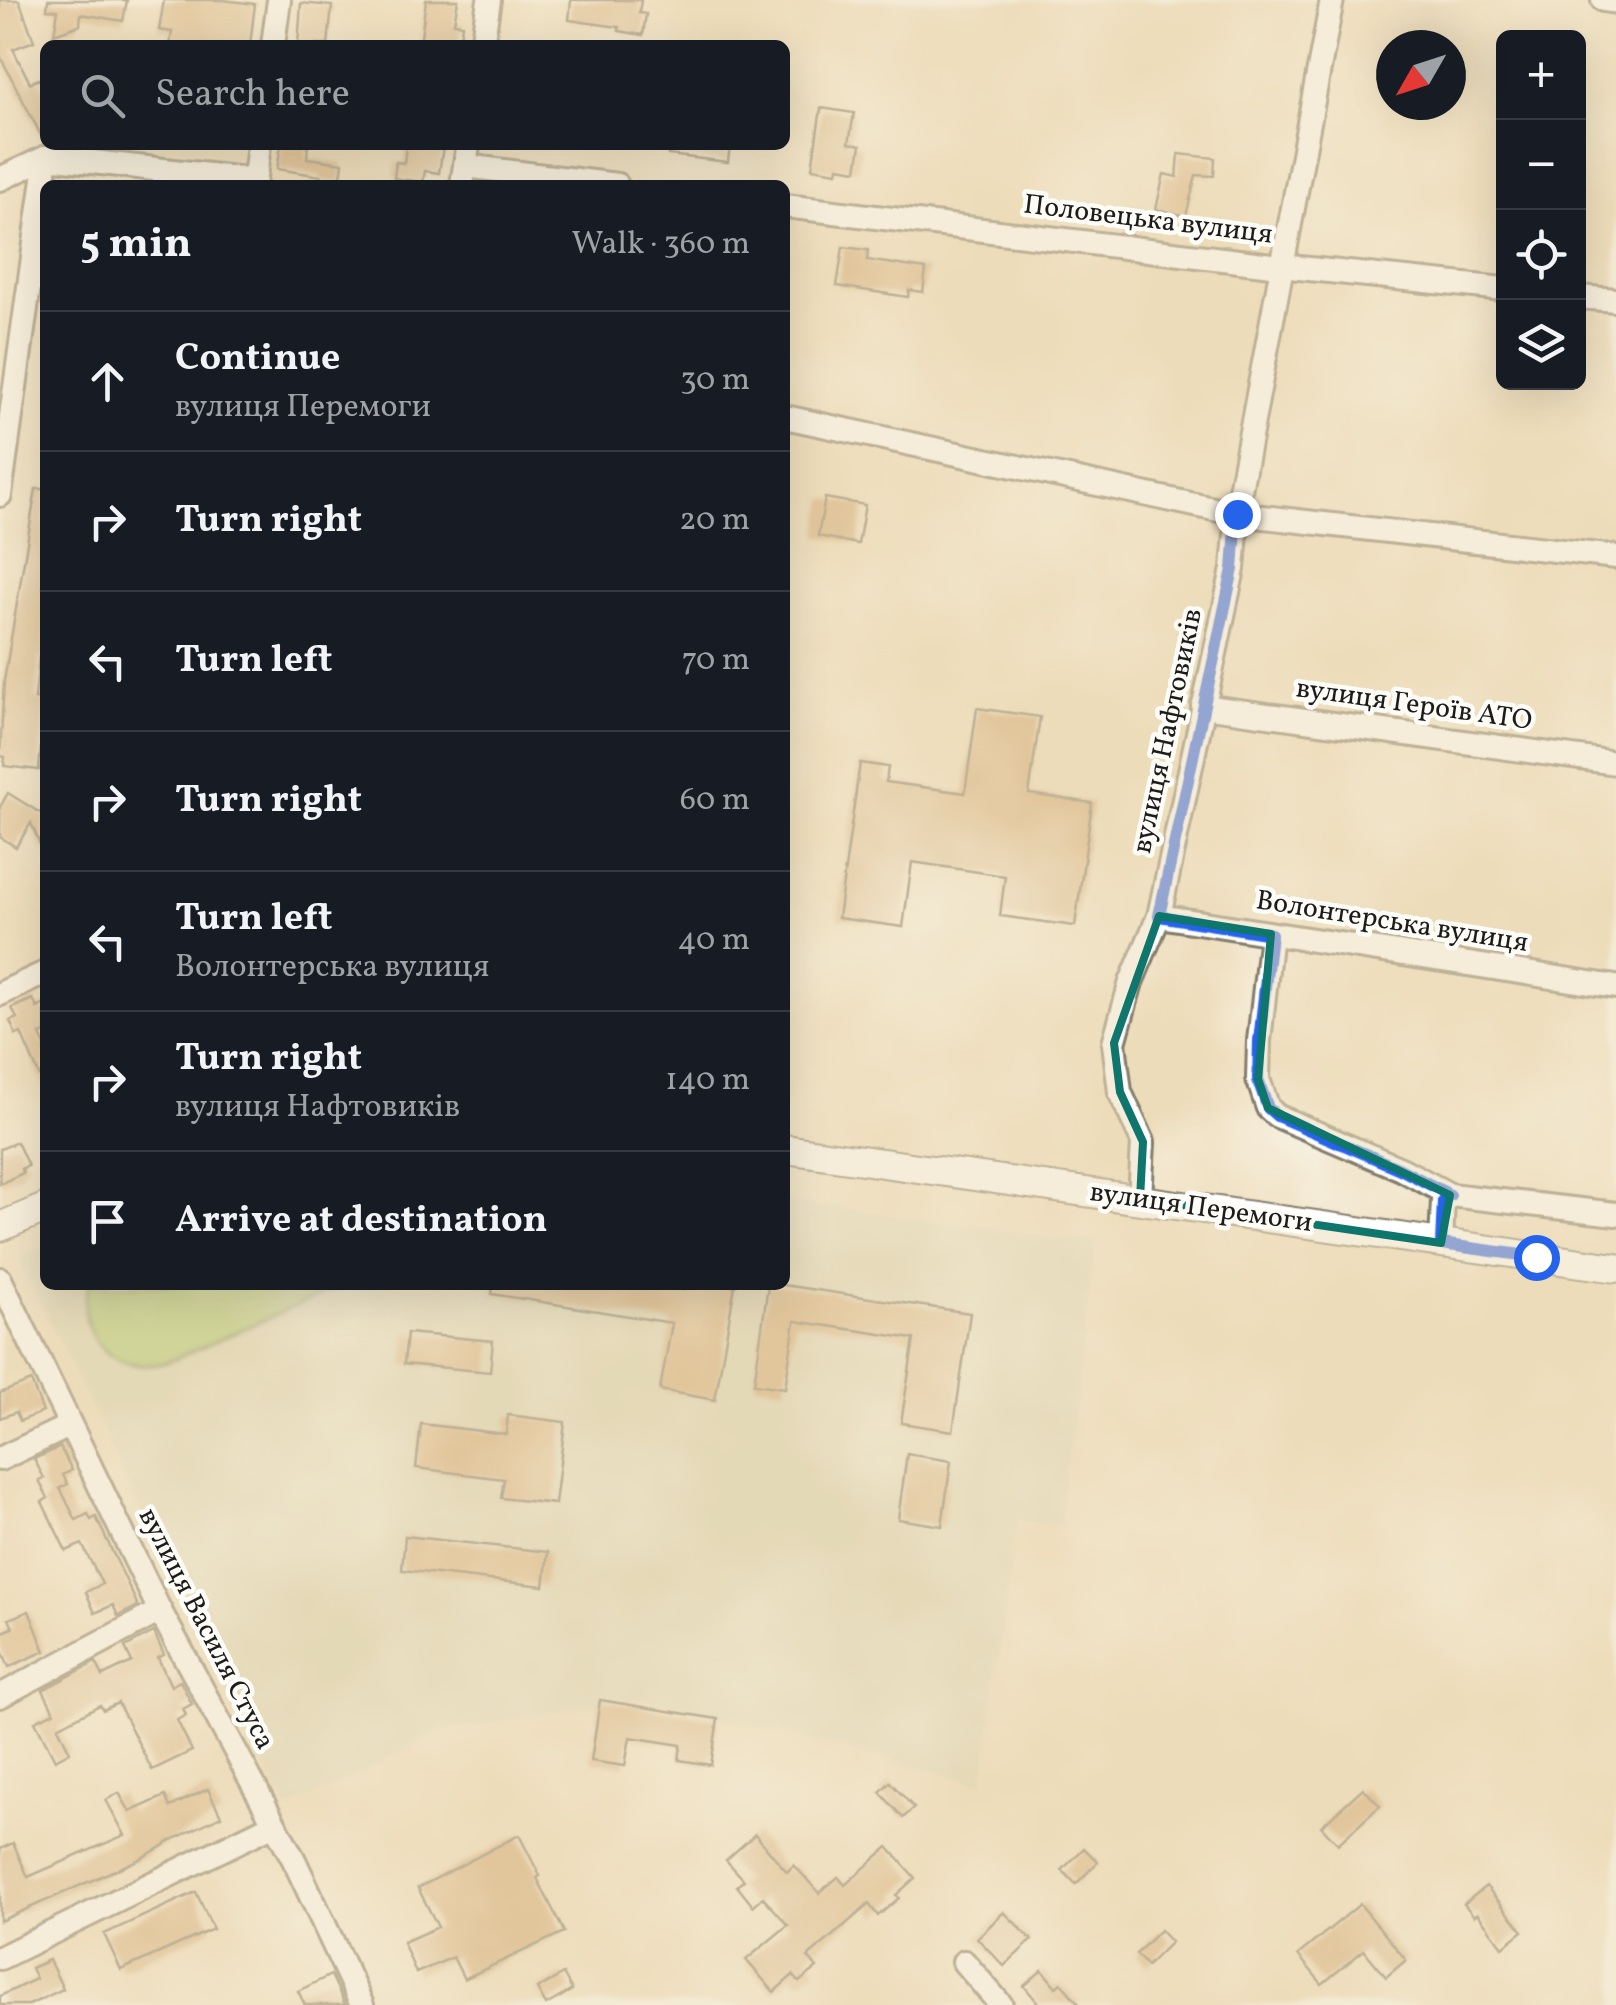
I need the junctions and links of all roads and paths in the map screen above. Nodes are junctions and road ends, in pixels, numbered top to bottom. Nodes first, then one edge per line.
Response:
1 (279, 0) edge
2 (489, 0) edge
3 (1332, 0) edge
4 (1604, 0) edge
5 (1616, 2) edge
6 (274, 40) edge
7 (483, 40) edge
8 (258, 150) edge
9 (47, 158) junction
10 (465, 165) edge
11 (0, 179) edge
12 (44, 180) edge
13 (237, 180) edge
14 (254, 180) edge
15 (579, 180) edge
16 (790, 207) edge
17 (40, 208) edge
18 (1280, 266) junction
19 (1496, 288) edge
20 (1586, 297) edge
21 (1616, 300) edge
22 (790, 417) edge
23 (0, 495) edge
24 (1237, 514) junction
25 (1616, 557) edge
26 (1204, 706) junction
27 (1616, 763) edge
28 (1159, 916) junction
29 (1271, 934) junction
30 (40, 975) edge
31 (1616, 987) edge
32 (0, 994) edge
33 (790, 1150) edge
34 (1450, 1195) junction
35 (1140, 1199) junction
36 (40, 1210) edge
37 (1616, 1214) edge
38 (0, 1227) edge
39 (1441, 1244) junction
40 (1616, 1268) edge
41 (0, 1279) edge
42 (69, 1426) junction
43 (0, 1459) edge
44 (160, 1611) junction
45 (0, 1696) edge
46 (274, 1824) junction
47 (0, 1958) edge
48 (964, 1962) dead end
49 (362, 2005) edge
50 (1001, 2005) edge

1 - 6 street
2 - 7 street
3 - 18 street, вулиця Нафтовиків
4 - 5 street
8 - 14 street
9 - 11 street
9 - 12 street
9 - 13 street
10 - 15 street
16 - 18 street, Половецька вулиця
17 - 23 street
18 - 19 street, Половецька вулиця
18 - 24 street, вулиця Нафтовиків
20 - 21 street
22 - 24 street
24 - 25 street
24 - 26 street, вулиця Нафтовиків
26 - 27 street, вулиця Героїв АТО
26 - 28 street, вулиця Нафтовиків
28 - 29 street, Волонтерська вулиця
28 - 35 street, вулиця Нафтовиків
29 - 31 street, Волонтерська вулиця
29 - 34 street
30 - 32 street
33 - 35 street, вулиця Перемоги
34 - 37 street
34 - 39 street
35 - 39 street, вулиця Перемоги
36 - 38 street
39 - 40 street, вулиця Перемоги
41 - 42 street, вулиця Василя Стуса
42 - 43 street
42 - 44 street, вулиця Василя Стуса
44 - 45 street
44 - 46 street, вулиця Василя Стуса
46 - 47 street
46 - 49 street, вулиця Василя Стуса
48 - 50 street

